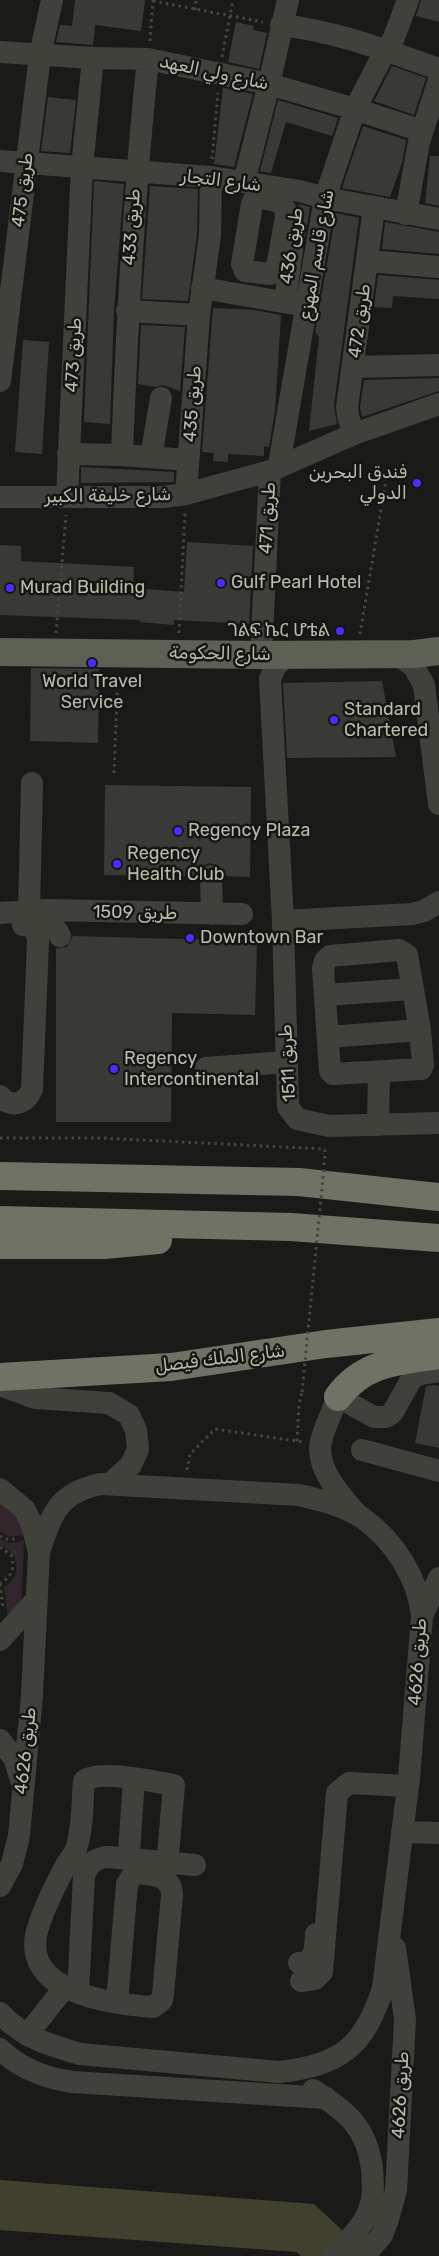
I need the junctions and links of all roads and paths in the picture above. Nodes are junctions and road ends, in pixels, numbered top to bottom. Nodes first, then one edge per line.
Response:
1 (52, 0) edge
2 (196, 0) edge
3 (288, 0) edge
4 (408, 0) edge
5 (153, 1) edge
6 (195, 10) junction
7 (281, 25) junction
8 (385, 50) junction
9 (0, 52) edge
10 (40, 55) junction
11 (93, 58) junction
12 (148, 59) junction
13 (439, 69) edge
14 (439, 80) edge
15 (269, 84) junction
16 (356, 109) junction
17 (427, 139) edge
18 (0, 161) edge
19 (27, 162) junction
20 (82, 167) junction
21 (136, 171) junction
22 (211, 177) junction
23 (244, 182) junction
24 (300, 191) junction
25 (325, 198) junction
26 (374, 208) junction
27 (406, 214) junction
28 (439, 219) edge
29 (210, 235) junction
30 (246, 245) dead end
31 (368, 261) junction
32 (439, 266) edge
33 (202, 288) junction
34 (285, 301) junction
35 (66, 307) dead end
36 (308, 307) junction
37 (127, 311) junction
38 (199, 315) junction
39 (68, 342) junction
40 (439, 365) edge
41 (353, 367) junction
42 (0, 381) edge
43 (160, 398) dead end
44 (439, 404) edge
45 (354, 434) junction
46 (68, 454) junction
47 (122, 455) junction
48 (152, 457) junction
49 (188, 460) junction
50 (275, 468) junction
51 (386, 480) dead end
52 (186, 494) junction
53 (0, 497) edge
54 (67, 497) junction
55 (55, 651) junction
56 (439, 651) edge
57 (0, 652) edge
58 (119, 652) junction
59 (178, 653) junction
60 (290, 654) junction
61 (356, 654) junction
62 (397, 654) junction
63 (261, 655) junction
64 (114, 773) dead end
65 (32, 783) dead end
66 (439, 804) edge
67 (211, 876) dead end
68 (439, 902) edge
69 (0, 908) edge
70 (0, 913) edge
71 (212, 914) junction
72 (242, 914) dead end
73 (30, 918) junction
74 (283, 921) junction
75 (0, 926) edge
76 (60, 936) dead end
77 (412, 989) junction
78 (325, 995) junction
79 (420, 1030) junction
80 (328, 1037) junction
81 (286, 1062) junction
82 (206, 1068) dead end
83 (379, 1073) junction
84 (0, 1096) edge
85 (439, 1123) edge
86 (378, 1125) junction
87 (0, 1138) edge
88 (0, 1176) edge
89 (439, 1197) edge
90 (0, 1220) edge
91 (292, 1227) junction
92 (439, 1238) edge
93 (0, 1245) edge
94 (439, 1332) edge
95 (439, 1355) edge
96 (439, 1370) edge
97 (0, 1378) edge
98 (0, 1385) edge
99 (338, 1397) junction
100 (297, 1441) junction
101 (321, 1443) junction
102 (362, 1450) dead end
103 (439, 1471) edge
104 (110, 1483) junction
105 (185, 1488) junction
106 (0, 1489) edge
107 (358, 1515) junction
108 (0, 1536) edge
109 (18, 1539) dead end
110 (0, 1547) edge
111 (39, 1552) junction
112 (439, 1578) edge
113 (0, 1584) edge
114 (36, 1600) junction
115 (422, 1616) junction
116 (0, 1640) edge
117 (0, 1740) edge
118 (134, 1779) junction
119 (408, 1782) junction
120 (22, 1786) junction
121 (10, 1825) edge
122 (402, 1832) junction
123 (439, 1833) edge
124 (78, 1844) junction
125 (129, 1852) junction
126 (168, 1855) junction
127 (0, 1886) edge
128 (392, 1927) junction
129 (300, 1972) dead end
130 (71, 1990) junction
131 (117, 2002) junction
132 (0, 2013) edge
133 (27, 2035) junction
134 (0, 2049) edge
135 (279, 2072) junction
136 (326, 2098) junction
137 (369, 2250) edge
138 (333, 2256) edge

1 - 10 street, طريق 475
2 - 6 path
3 - 7 street
4 - 8 street, شارع قاسم المهزع
5 - 6 path
5 - 12 path
6 - 7 path
7 - 8 street
7 - 15 street
8 - 13 street
8 - 16 street, شارع قاسم المهزع
9 - 10 street, شارع ولي العهد
10 - 11 street, شارع ولي العهد
10 - 19 street, طريق 475
11 - 12 street, شارع ولي العهد
11 - 20 street, طريق 473
12 - 15 street, شارع ولي العهد
12 - 21 street, طريق 433
14 - 17 street
15 - 16 street, شارع ولي العهد
15 - 23 street
16 - 17 street, شارع ولي العهد
16 - 25 street, شارع قاسم المهزع
17 - 27 street
18 - 19 street, شارع التجار
19 - 20 street, شارع التجار
19 - 42 street, طريق 475
20 - 21 street, شارع التجار
20 - 39 street, طريق 473
21 - 22 street, شارع التجار
21 - 37 street, طريق 433
22 - 23 street, شارع التجار
22 - 29 street, طريق 435
23 - 24 street, شارع التجار
24 - 25 street, شارع التجار
24 - 34 street, طريق 436
25 - 26 street, شارع التجار
25 - 36 street, شارع قاسم المهزع
26 - 27 street, شارع التجار
26 - 31 street, طريق 472
27 - 28 street, شارع التجار
29 - 30 street
29 - 33 street, طريق 435
31 - 32 street
31 - 41 street, طريق 472
33 - 34 street, طريق 436
33 - 38 street, طريق 435
34 - 36 street, طريق 436
35 - 39 street
36 - 50 street, شارع قاسم المهزع
37 - 38 street
37 - 47 street, طريق 433
38 - 49 street, طريق 435
39 - 46 street, طريق 473
40 - 41 street
41 - 45 street, طريق 472
43 - 48 street
44 - 45 street, شارع خليفة الكبير
45 - 50 street, شارع خليفة الكبير
46 - 47 street
46 - 54 street, طريق 473
47 - 48 street
48 - 49 street
49 - 52 street, طريق 435
50 - 52 street, شارع خليفة الكبير
50 - 63 street, طريق 471
51 - 61 path
52 - 54 street, شارع خليفة الكبير
52 - 59 path
53 - 54 street, شارع خليفة الكبير
54 - 55 path
55 - 57 main road, شارع الحكومة
55 - 58 main road, شارع الحكومة
56 - 62 main road, شارع الحكومة
58 - 59 main road, شارع الحكومة
58 - 64 path
59 - 63 main road, شارع الحكومة
60 - 61 main road, شارع الحكومة
60 - 63 main road, شارع الحكومة
60 - 74 street, طريق 1511
61 - 62 main road, شارع الحكومة
62 - 66 street
65 - 73 street
67 - 71 street
68 - 74 street
69 - 73 street, طريق 1509
70 - 73 street, طريق 1509
71 - 72 street, طريق 1509
71 - 73 street, طريق 1509
73 - 75 street
73 - 76 street
73 - 84 street
74 - 81 street, طريق 1511
77 - 78 street
77 - 78 street
77 - 79 street
78 - 80 street
79 - 80 street
79 - 83 street
80 - 83 street
81 - 82 street
81 - 86 street, طريق 1511
83 - 86 street
85 - 86 street, طريق 1511
87 - 100 path, bridge
88 - 89 highway
90 - 91 highway
91 - 92 highway
91 - 93 highway
94 - 97 highway, شارع الملك فيصل
95 - 99 highway
96 - 99 street
98 - 104 street
99 - 101 street, طريق 4626
100 - 101 path
100 - 105 path
101 - 107 street, طريق 4626
102 - 103 street
104 - 105 street, طريق 4626
104 - 111 street, طريق 4626
105 - 107 street, طريق 4626
106 - 111 street, طريق 4626
107 - 115 street, طريق 4626
108 - 109 path
110 - 113 path
111 - 114 street, طريق 4626
112 - 115 street
114 - 116 street
114 - 120 street, طريق 4626
115 - 119 street, طريق 4626
117 - 120 street
118 - 124 street
118 - 125 street
118 - 126 street
119 - 122 street, طريق 4626
119 - 129 street
120 - 121 street, طريق 4626
121 - 127 street, طريق 4626
122 - 123 street
122 - 128 street, طريق 4626
124 - 125 street
124 - 130 street
125 - 126 street
126 - 130 street
128 - 135 street, طريق 4626
128 - 137 street, طريق 4626
130 - 131 street
130 - 133 street
131 - 131 street
132 - 133 street, طريق 4626
133 - 135 street, طريق 4626
134 - 136 street
135 - 136 street, طريق 4626
136 - 138 street, طريق 4626

